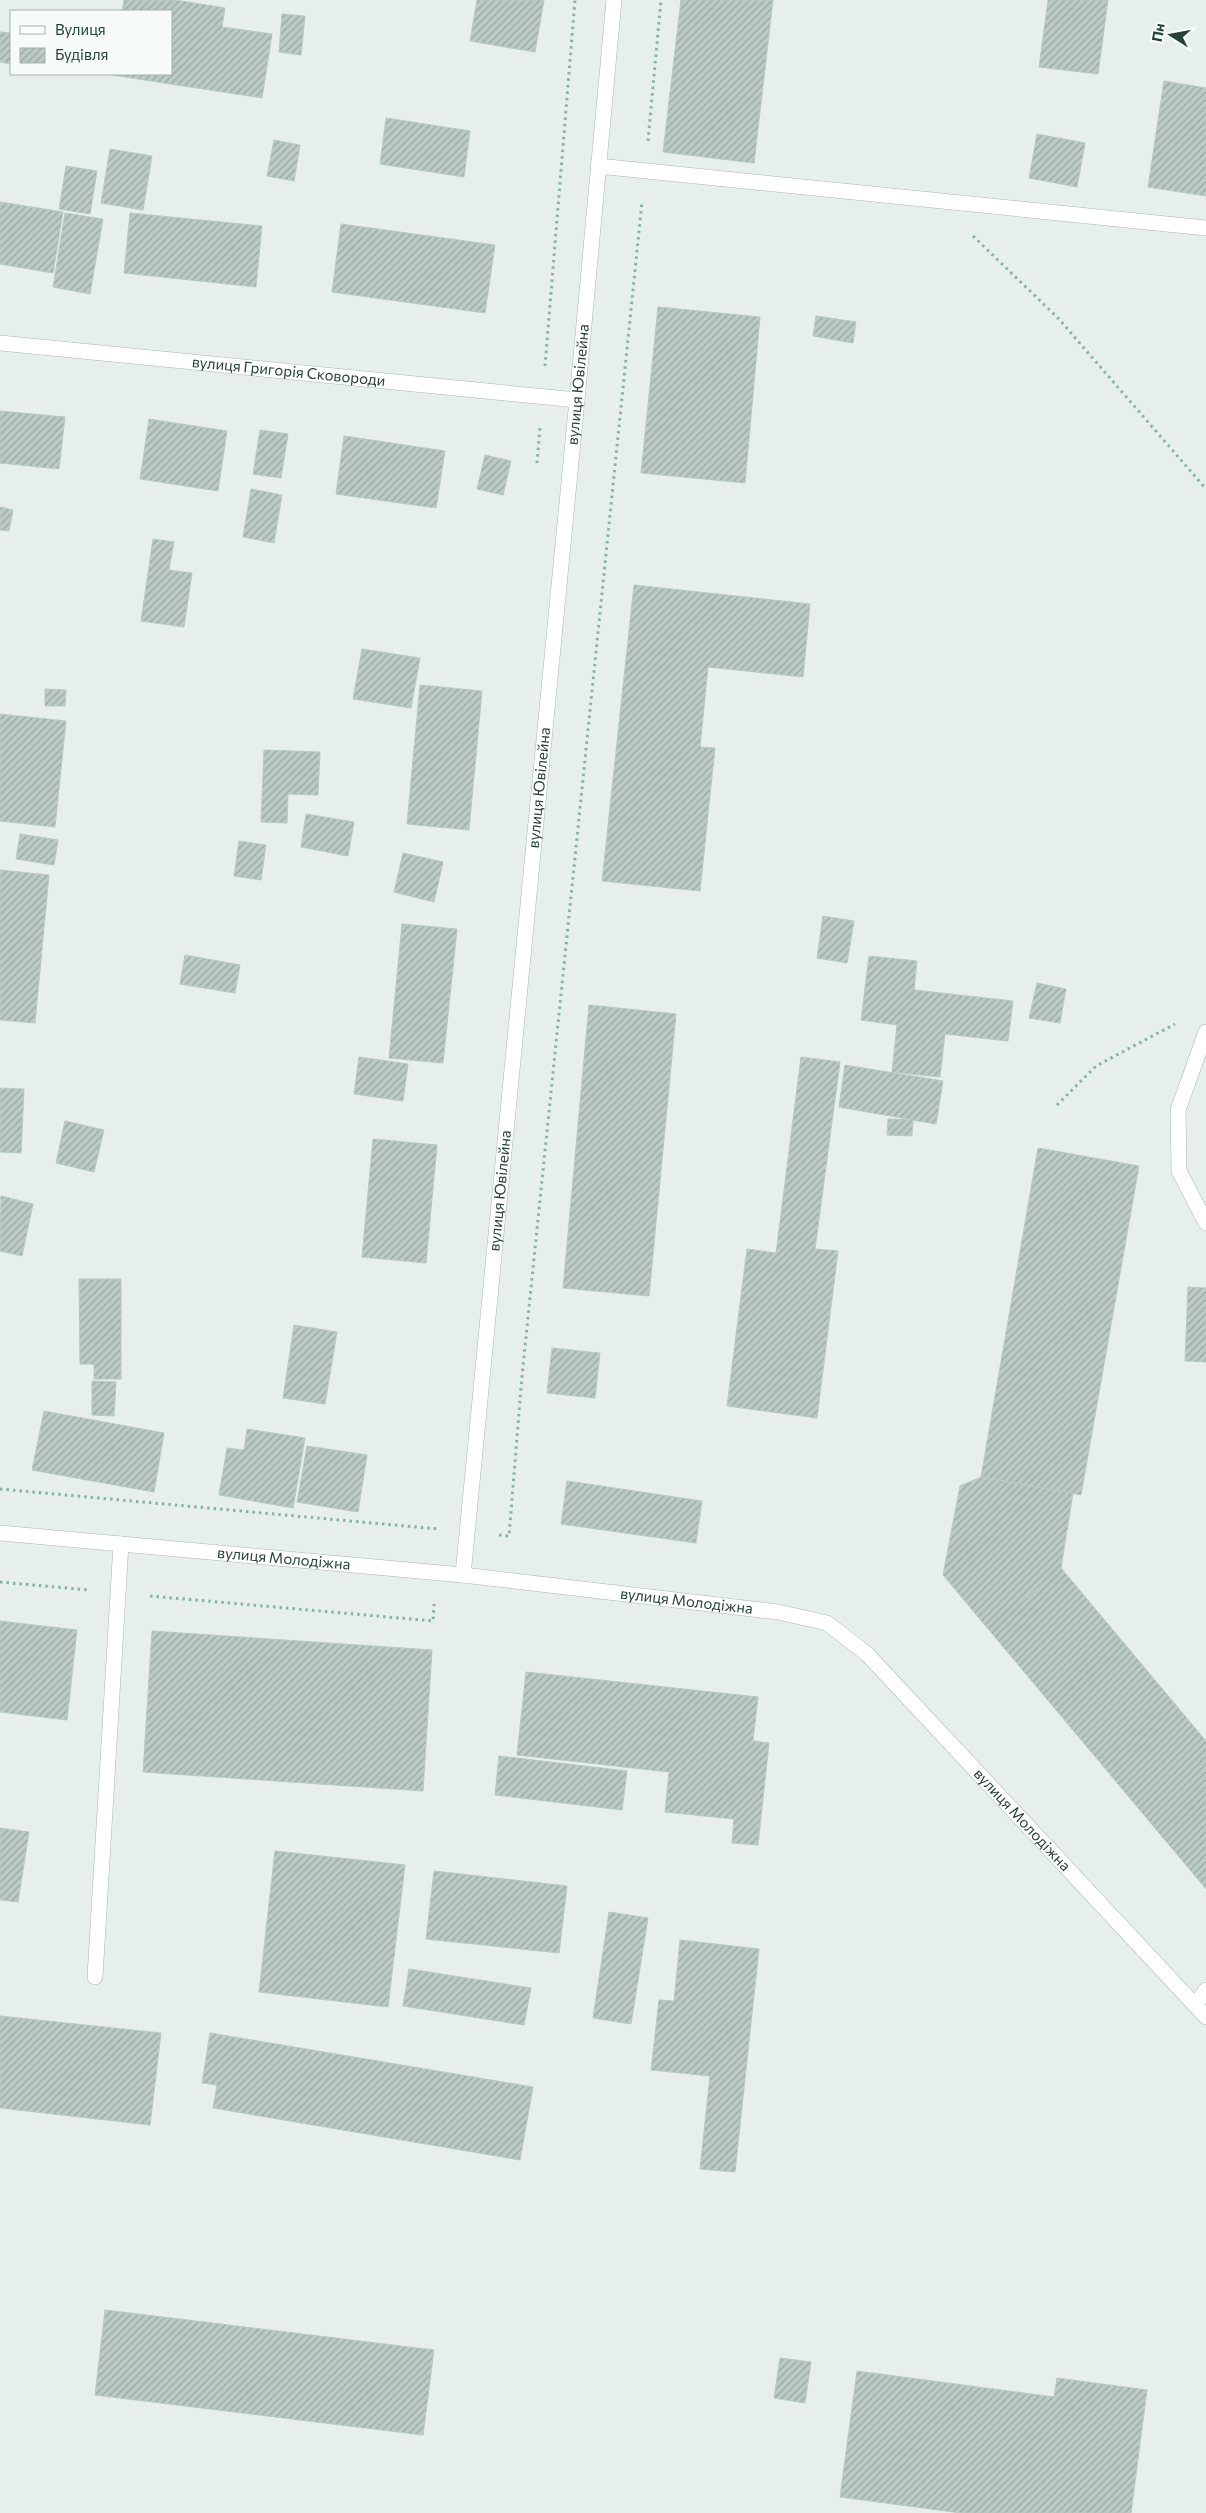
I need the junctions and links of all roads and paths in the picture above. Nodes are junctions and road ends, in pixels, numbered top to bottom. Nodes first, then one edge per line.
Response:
1 (575, 0) edge
2 (614, 0) edge
3 (598, 166) junction
4 (1206, 228) edge
5 (973, 235) dead end
6 (0, 342) edge
7 (542, 396) junction
8 (578, 400) junction
9 (537, 464) dead end
10 (1206, 489) edge
11 (1181, 1021) dead end
12 (1206, 1032) edge
13 (1056, 1104) dead end
14 (1206, 1223) edge
15 (442, 1520) dead end
16 (0, 1534) edge
17 (121, 1544) junction
18 (437, 1572) junction
19 (463, 1575) junction
20 (0, 1582) edge
21 (118, 1593) junction
22 (94, 1977) dead end
23 (1206, 1990) edge
24 (1195, 2005) junction
25 (1206, 2016) edge

1 - 7 path
2 - 3 street, вулиця Ювілейна
3 - 4 street
3 - 8 street, вулиця Ювілейна
5 - 10 path
6 - 7 street, вулиця Григорія Сковороди
7 - 8 street, вулиця Григорія Сковороди
7 - 9 path
8 - 19 street, вулиця Ювілейна
11 - 13 path
12 - 14 street
15 - 18 path
16 - 17 street, вулиця Молодіжна
17 - 18 street, вулиця Молодіжна
17 - 21 street
18 - 19 street, вулиця Молодіжна
18 - 21 path
19 - 24 street, вулиця Молодіжна
20 - 21 path
21 - 22 street
23 - 24 street
24 - 25 street, вулиця Молодіжна

